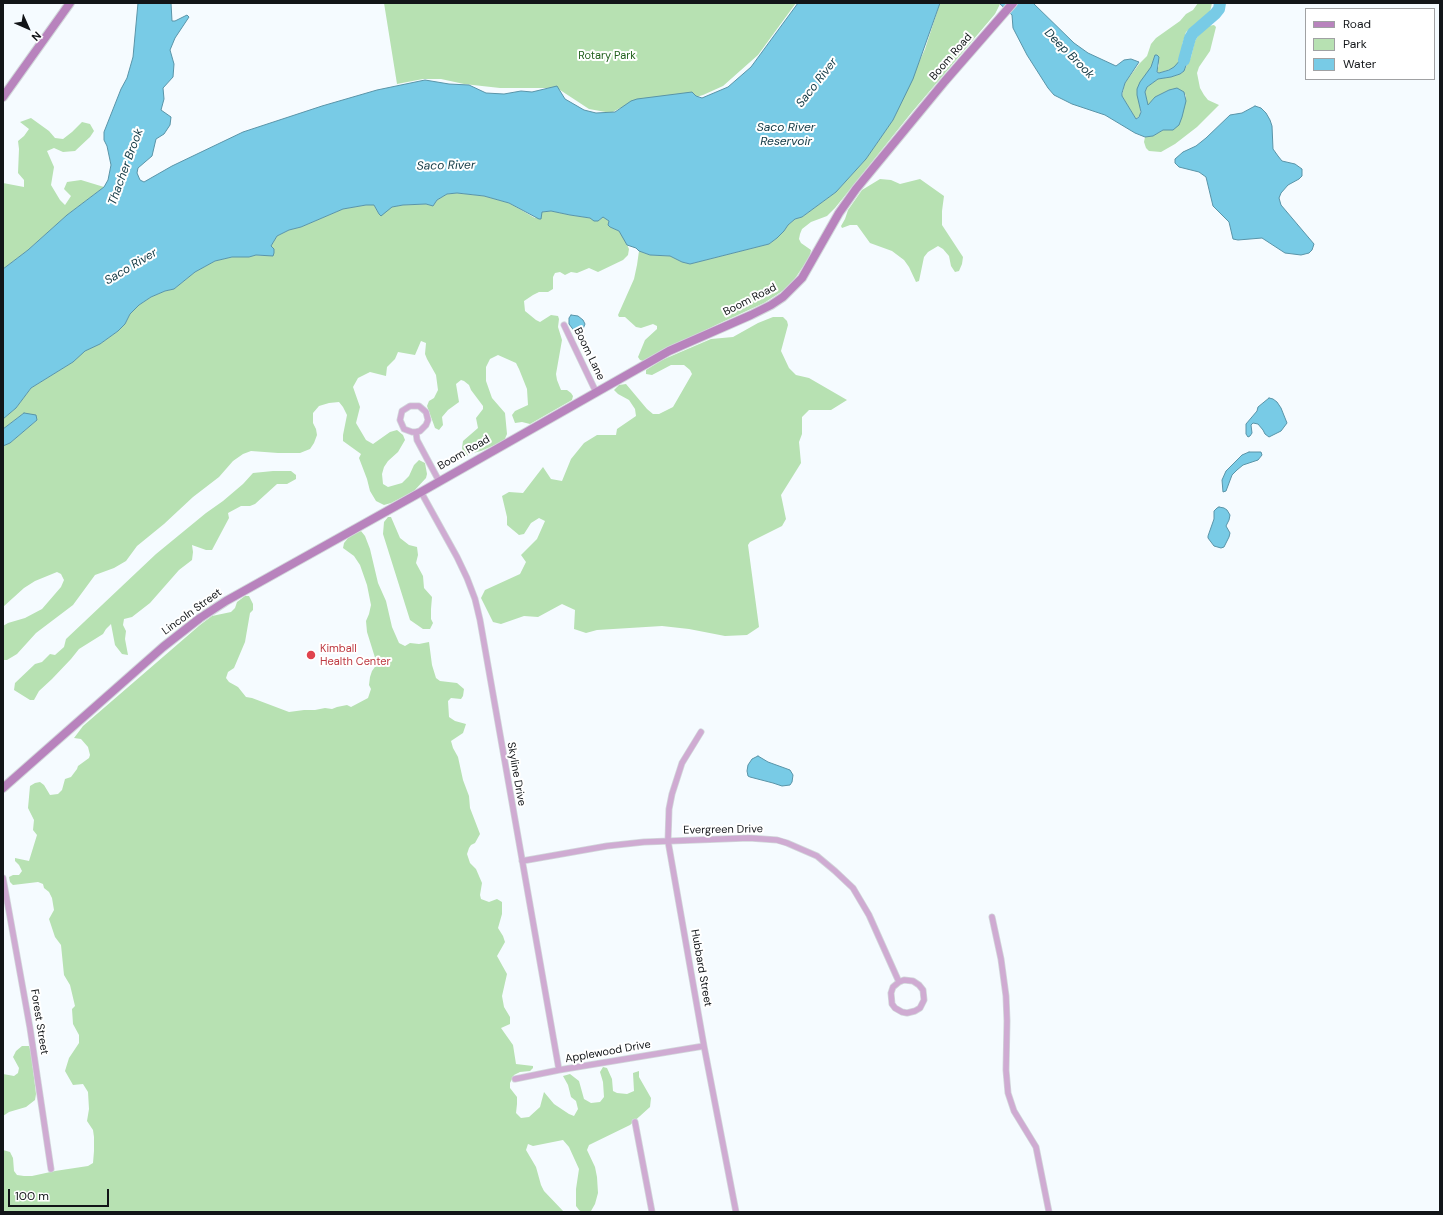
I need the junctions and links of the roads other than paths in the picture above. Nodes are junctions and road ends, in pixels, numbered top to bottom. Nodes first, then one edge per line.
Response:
1 (70, 3) edge
2 (1013, 3) edge
3 (3, 97) edge
4 (564, 325) dead end
5 (596, 392) junction
6 (416, 432) junction
7 (439, 481) junction
8 (421, 492) junction
9 (700, 732) dead end
10 (3, 788) edge
11 (668, 841) junction
12 (522, 861) junction
13 (3, 878) edge
14 (992, 918) dead end
15 (899, 982) junction
16 (704, 1046) junction
17 (559, 1070) junction
18 (515, 1079) dead end
19 (635, 1122) dead end
20 (51, 1169) dead end
21 (652, 1212) edge
22 (736, 1212) edge
23 (1049, 1212) edge

1 - 3 street
2 - 5 street, Boom Road
4 - 5 street, Boom Lane
5 - 7 street, Boom Road
6 - 6 street
6 - 7 street
7 - 8 street, Boom Road
8 - 10 street, Lincoln Street
8 - 12 street, Skyline Drive
9 - 11 street, Hubbard Street
11 - 12 street, Evergreen Drive
11 - 15 street, Evergreen Drive
11 - 16 street, Hubbard Street
12 - 17 street, Skyline Drive
13 - 20 street, Forest Street
14 - 23 street
15 - 15 street
16 - 17 street, Applewood Drive
16 - 22 street, Hubbard Street
17 - 18 street, Applewood Drive
19 - 21 street

